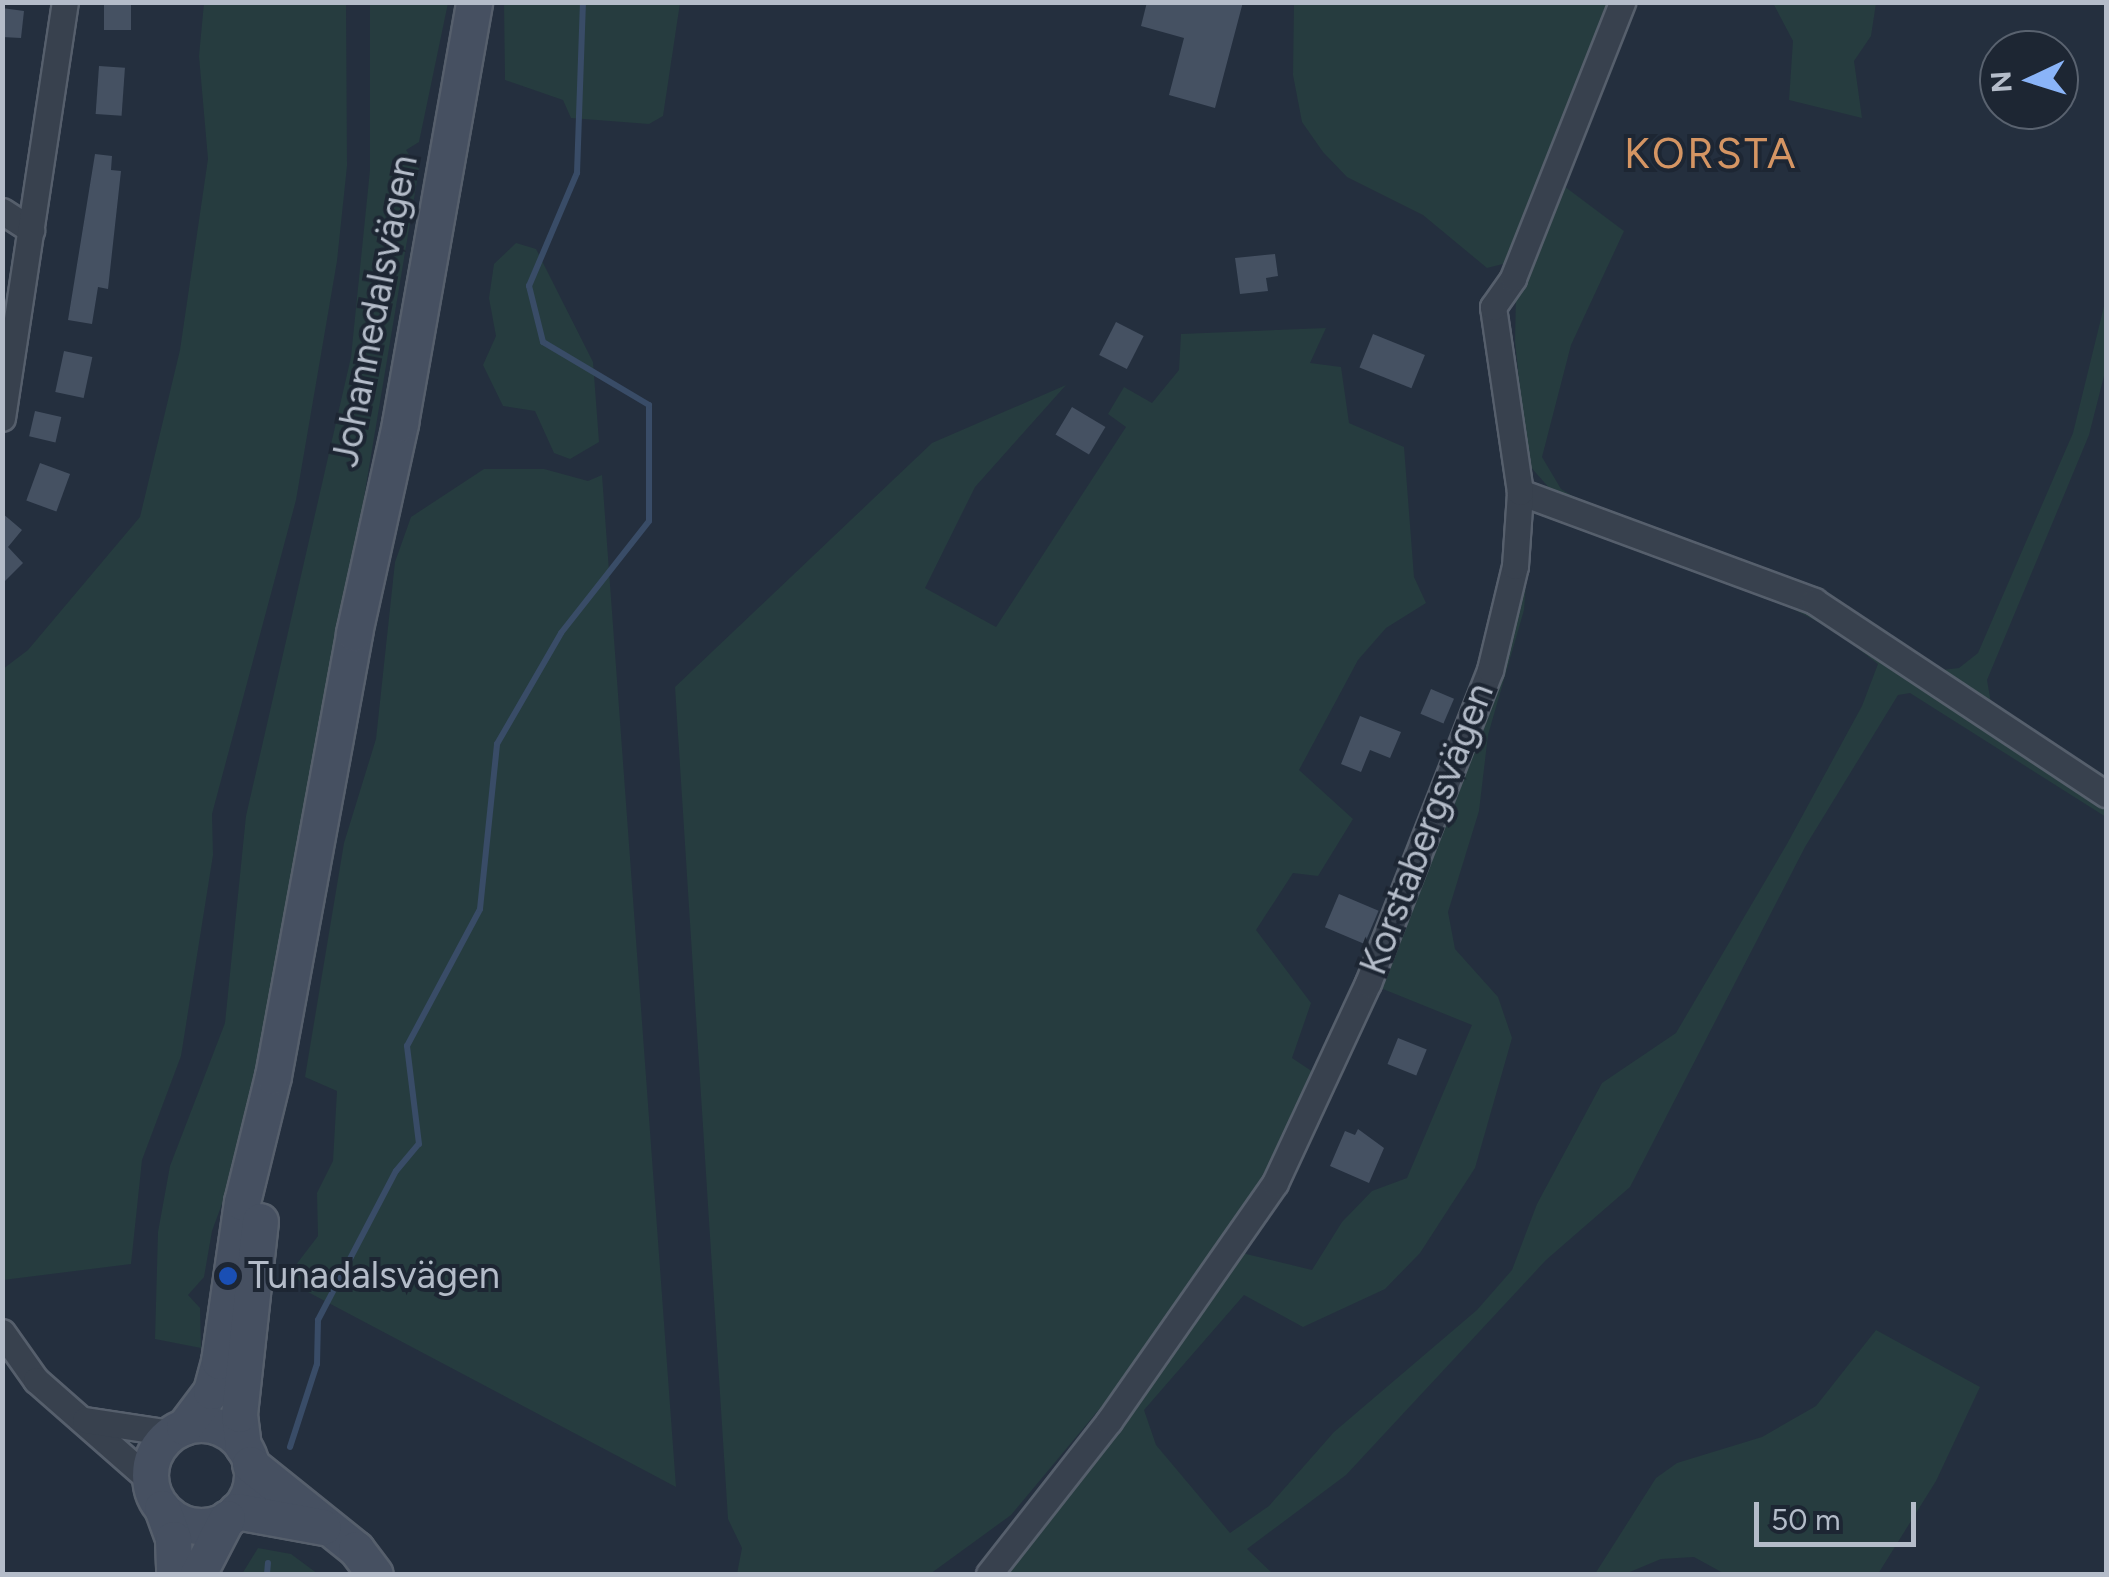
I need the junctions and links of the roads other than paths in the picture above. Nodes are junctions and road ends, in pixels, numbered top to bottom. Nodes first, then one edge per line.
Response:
1 (66, 2) edge
2 (461, 2) edge
3 (474, 2) edge
4 (1622, 2) edge
5 (2, 211) edge
6 (31, 230) junction
7 (2, 418) edge
8 (1520, 492) junction
9 (354, 633) junction
10 (2106, 794) edge
11 (273, 1076) junction
12 (2, 1332) edge
13 (86, 1420) junction
14 (178, 1430) junction
15 (247, 1455) junction
16 (156, 1494) junction
17 (232, 1515) junction
18 (328, 1528) junction
19 (174, 1574) edge
20 (198, 1574) edge
21 (375, 1574) edge
22 (989, 1574) edge

1 - 6 street
2 - 9 main road, Johannedalsvägen
3 - 9 main road, Johannedalsvägen
4 - 8 street, Korstabergsvägen
5 - 6 street
6 - 7 street
8 - 10 street
8 - 22 street, Korstabergsvägen
9 - 11 main road, Johannedalsvägen
11 - 14 main road, Johannedalsvägen
11 - 15 main road, Johannedalsvägen
12 - 13 street
13 - 14 street
13 - 16 street
14 - 15 main road
14 - 16 main road
15 - 17 main road
15 - 18 main road
16 - 17 main road
16 - 19 main road
17 - 18 main road
17 - 20 main road
18 - 21 main road

